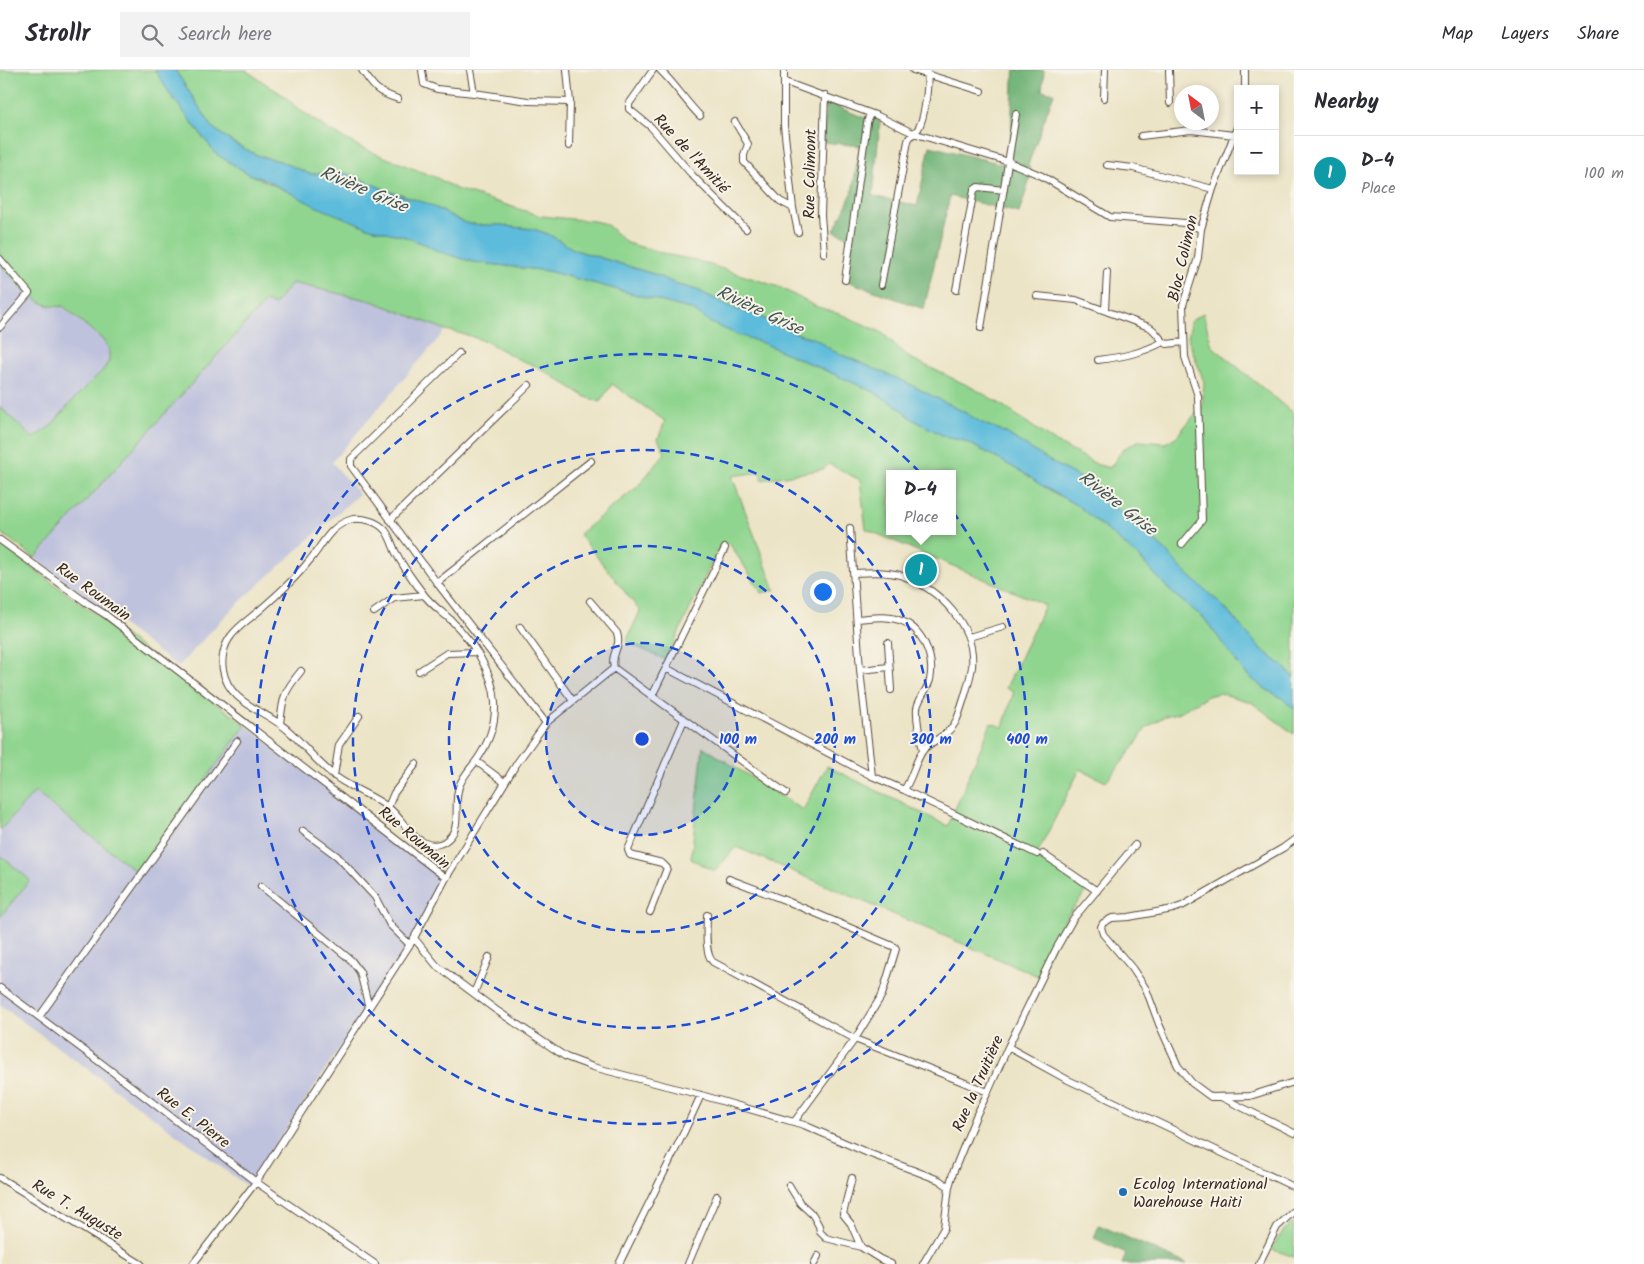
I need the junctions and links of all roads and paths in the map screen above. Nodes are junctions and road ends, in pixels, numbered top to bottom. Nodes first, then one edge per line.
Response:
1 (362, 70) edge
2 (422, 70) edge
3 (470, 70) edge
4 (567, 70) edge
5 (653, 70) edge
6 (660, 70) edge
7 (784, 70) edge
8 (913, 70) edge
9 (1105, 70) edge
10 (1169, 70) edge
11 (1245, 70) edge
12 (927, 72) edge
13 (785, 82) junction
14 (1245, 85) edge
15 (981, 91) dead end
16 (474, 93) junction
17 (825, 95) junction
18 (1104, 98) dead end
19 (398, 99) dead end
20 (570, 102) junction
21 (1170, 103) dead end
22 (870, 113) junction
23 (1016, 114) dead end
24 (700, 116) dead end
25 (735, 122) dead end
26 (913, 133) junction
27 (1234, 135) joint
28 (1141, 136) dead end
29 (569, 146) dead end
30 (1009, 162) junction
31 (1107, 165) dead end
32 (1213, 189) junction
33 (1004, 190) junction
34 (793, 208) junction
35 (746, 229) dead end
36 (1201, 229) junction
37 (798, 232) dead end
38 (824, 253) dead end
39 (0, 259) edge
40 (1107, 272) dead end
41 (845, 280) dead end
42 (881, 285) dead end
43 (956, 290) dead end
44 (1037, 296) dead end
45 (1105, 310) junction
46 (0, 327) edge
47 (981, 328) dead end
48 (1164, 342) junction
49 (1184, 342) junction
50 (459, 353) dead end
51 (1098, 360) dead end
52 (529, 385) dead end
53 (591, 461) dead end
54 (390, 520) junction
55 (850, 528) dead end
56 (0, 540) edge
57 (1182, 544) dead end
58 (725, 548) dead end
59 (854, 573) junction
60 (437, 583) junction
61 (424, 595) junction
62 (590, 601) dead end
63 (374, 612) dead end
64 (857, 619) junction
65 (1003, 626) dead end
66 (520, 627) dead end
67 (969, 638) junction
68 (888, 643) dead end
69 (476, 652) junction
70 (889, 667) junction
71 (614, 668) junction
72 (666, 668) junction
73 (860, 670) junction
74 (301, 671) dead end
75 (419, 672) dead end
76 (891, 690) dead end
77 (652, 696) junction
78 (573, 701) junction
79 (360, 716) dead end
80 (684, 720) junction
81 (546, 722) junction
82 (280, 724) junction
83 (237, 741) dead end
84 (923, 750) junction
85 (476, 761) junction
86 (416, 764) dead end
87 (334, 776) junction
88 (872, 776) junction
89 (504, 782) junction
90 (904, 790) junction
91 (786, 793) dead end
92 (388, 808) junction
93 (303, 832) dead end
94 (1294, 840) edge
95 (1135, 846) dead end
96 (446, 878) junction
97 (729, 879) dead end
98 (261, 886) dead end
99 (1097, 892) junction
100 (650, 912) dead end
101 (707, 915) dead end
102 (414, 938) junction
103 (410, 945) junction
104 (489, 957) dead end
105 (0, 988) edge
106 (474, 993) junction
107 (369, 1008) junction
108 (38, 1017) junction
109 (855, 1038) junction
110 (1008, 1047) junction
111 (1294, 1082) edge
112 (988, 1092) junction
113 (701, 1094) junction
114 (1220, 1096) junction
115 (794, 1122) junction
116 (1294, 1133) edge
117 (0, 1178) edge
118 (852, 1178) dead end
119 (256, 1182) junction
120 (789, 1185) dead end
121 (949, 1187) junction
122 (1294, 1187) edge
123 (718, 1196) dead end
124 (1294, 1211) edge
125 (861, 1247) junction
126 (818, 1256) dead end
127 (141, 1264) edge
128 (194, 1264) edge
129 (374, 1264) edge
130 (619, 1264) edge
131 (688, 1264) edge
132 (814, 1264) edge
133 (891, 1264) edge
134 (923, 1264) edge
135 (1259, 1264) edge

1 - 19 street
2 - 16 street
3 - 16 street
4 - 20 street
5 - 35 street, Rue de l'Amitié
6 - 24 street
7 - 13 street
8 - 12 street
9 - 18 street
10 - 21 street
11 - 14 street
12 - 15 street
12 - 26 street
13 - 17 street
13 - 34 street
16 - 20 street
17 - 22 street
17 - 38 street, Rue Colimont
20 - 29 street
22 - 26 street
22 - 41 street
23 - 30 street
25 - 34 street
26 - 30 street
26 - 42 street
27 - 28 street
27 - 32 street, Bloc Colimon
30 - 33 street
30 - 36 street
31 - 32 street
32 - 36 street, Bloc Colimon
33 - 43 street
33 - 47 street
34 - 37 street
36 - 49 street, Bloc Colimon
39 - 46 street
40 - 45 street
44 - 45 street
45 - 48 street
48 - 49 street
48 - 51 street
49 - 57 street, Bloc Colimon
50 - 54 street
52 - 54 street
53 - 60 street
54 - 60 street
55 - 59 street
56 - 96 street, Rue Roumain
58 - 72 street
59 - 64 street
59 - 67 street
60 - 81 street
61 - 63 street
61 - 69 street
61 - 82 street
62 - 71 street
64 - 73 street
64 - 84 street
65 - 67 street
66 - 78 street
67 - 84 street
68 - 70 street
69 - 75 street
69 - 85 street
70 - 73 street
70 - 76 street
71 - 77 street
71 - 78 street
72 - 77 street
72 - 88 street
73 - 88 street
74 - 82 street
77 - 80 street
78 - 81 street
79 - 87 street
80 - 91 street
80 - 100 street
81 - 89 street
82 - 87 street
83 - 108 street
84 - 90 street
85 - 89 street
85 - 92 street
86 - 92 street
87 - 92 street
88 - 90 street
89 - 96 street
90 - 99 street
93 - 103 street
94 - 114 street
95 - 99 street, Rue la Truitière
96 - 102 street, Rue Roumain
97 - 109 street
98 - 107 street
99 - 110 street, Rue la Truitière
101 - 109 street
102 - 103 street, Rue Roumain
102 - 106 street
103 - 107 street, Rue Roumain
104 - 106 street
105 - 108 street, Rue E. Pierre
106 - 113 street
107 - 119 street, Rue Roumain
108 - 119 street, Rue E. Pierre
109 - 112 street
109 - 115 street
110 - 112 street, Rue la Truitière
110 - 122 street
111 - 114 street
112 - 121 street, Rue la Truitière
113 - 115 street
113 - 130 street
114 - 116 street
115 - 121 street
117 - 127 street, Rue T. Auguste
118 - 125 street
119 - 128 street, Rue Roumain
119 - 129 street, Rue E. Pierre
120 - 125 street
121 - 134 street, Rue la Truitière
123 - 131 street
124 - 135 street
125 - 133 street
126 - 132 street

